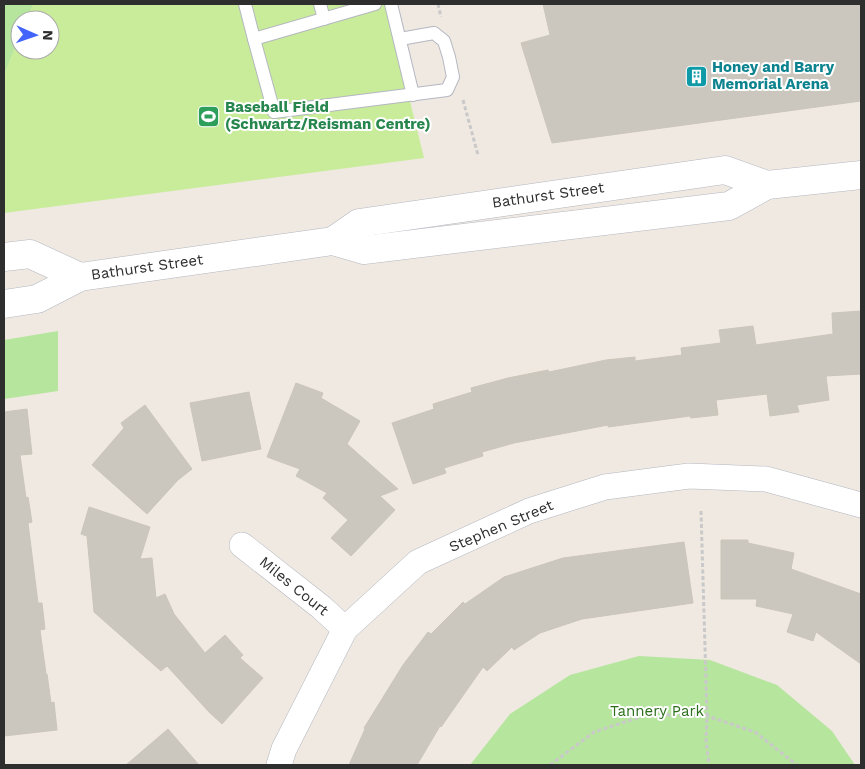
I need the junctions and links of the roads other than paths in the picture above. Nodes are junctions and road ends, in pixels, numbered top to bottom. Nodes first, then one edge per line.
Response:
1 (245, 4) edge
2 (320, 4) edge
3 (375, 4) edge
4 (391, 4) edge
5 (324, 18) junction
6 (254, 39) junction
7 (400, 39) junction
8 (413, 95) junction
9 (861, 175) edge
10 (767, 185) junction
11 (333, 242) junction
12 (4, 257) edge
13 (80, 277) junction
14 (4, 304) edge
15 (861, 506) edge
16 (242, 545) dead end
17 (345, 629) junction
18 (278, 765) edge

1 - 6 lane
2 - 5 lane
3 - 5 lane
4 - 7 lane
5 - 6 lane
6 - 8 lane
7 - 8 lane
7 - 8 lane
9 - 10 main road, Bathurst Street
10 - 11 main road, Bathurst Street
10 - 11 main road, Bathurst Street
11 - 13 main road, Bathurst Street
12 - 13 main road, Bathurst Street
13 - 14 main road, Bathurst Street
15 - 17 street, Stephen Street
16 - 17 street, Miles Court
17 - 18 street, Stephen Street

